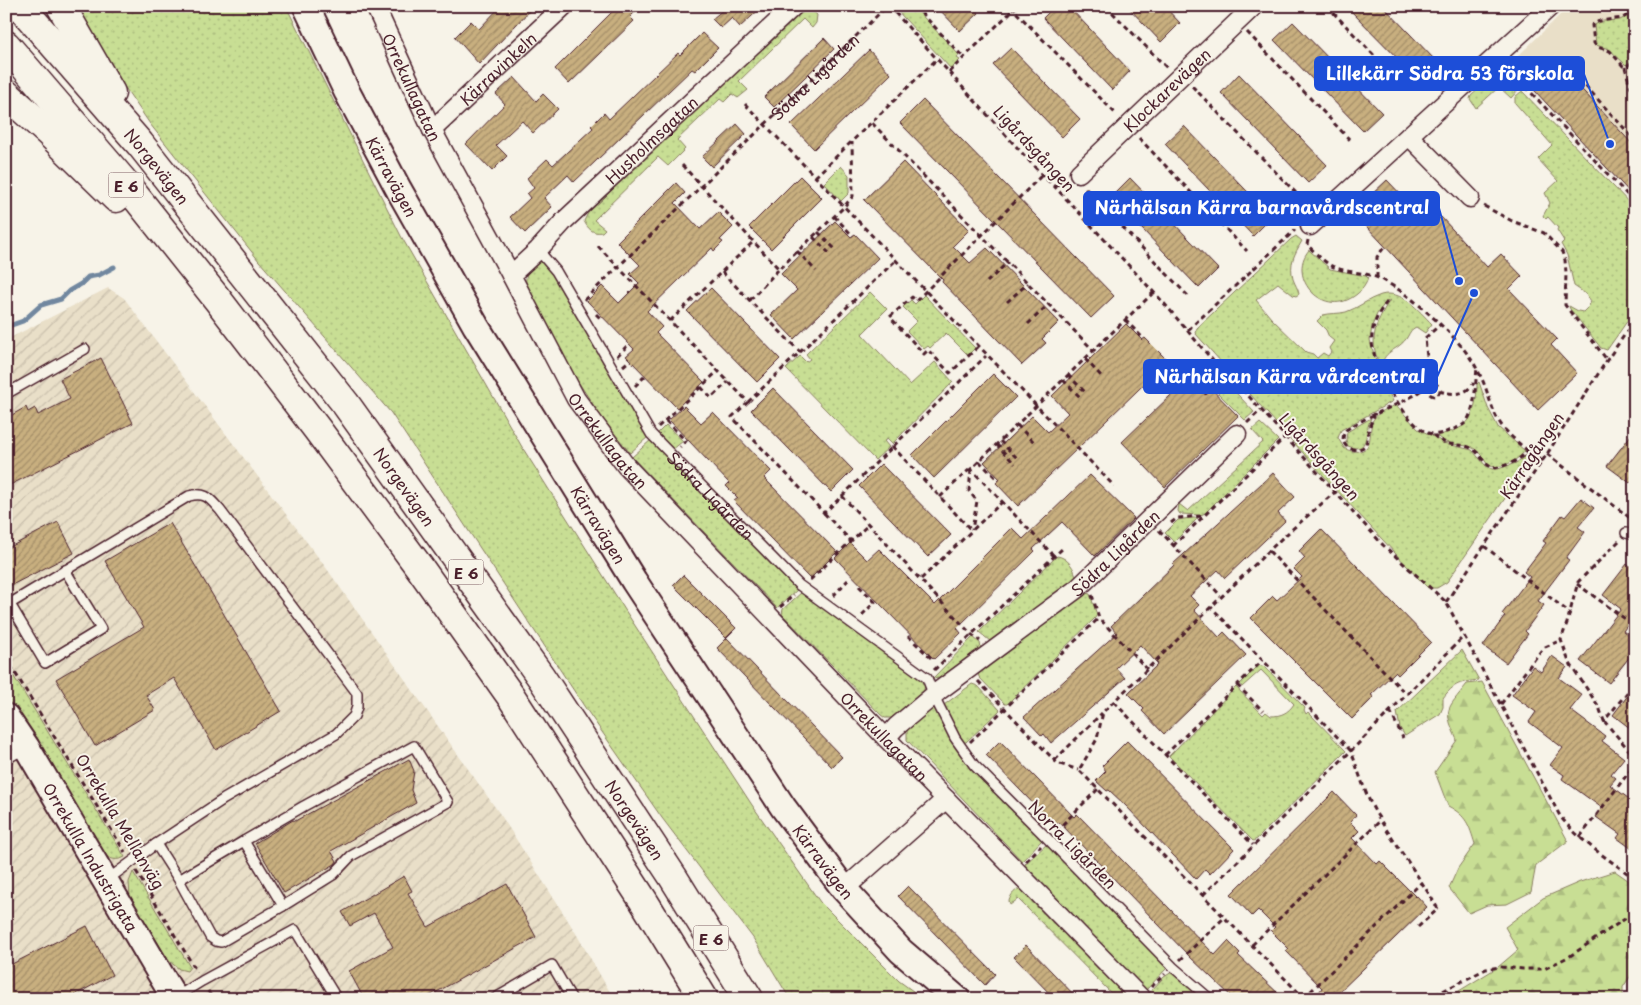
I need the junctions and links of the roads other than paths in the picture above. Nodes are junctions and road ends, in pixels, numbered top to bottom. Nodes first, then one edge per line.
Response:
1 (20, 6) edge
2 (62, 6) edge
3 (306, 6) edge
4 (375, 6) edge
5 (564, 6) edge
6 (794, 6) edge
7 (1254, 6) edge
8 (1551, 6) edge
9 (6, 45) edge
10 (6, 94) edge
11 (432, 130) junction
12 (1409, 136) junction
13 (140, 144) junction
14 (1079, 174) road end
15 (1470, 198) road end
16 (1310, 226) road end
17 (538, 250) junction
18 (511, 275) junction
19 (218, 300) junction
20 (85, 349) dead end
21 (6, 394) edge
22 (1237, 434) dead end
23 (65, 570) junction
24 (8, 605) edge
25 (934, 696) junction
26 (6, 717) edge
27 (886, 738) junction
28 (16, 753) edge
29 (946, 799) junction
30 (244, 841) junction
31 (156, 844) junction
32 (179, 880) junction
33 (105, 881) junction
34 (844, 888) junction
35 (282, 906) junction
36 (1142, 998) edge
37 (175, 999) edge
38 (337, 999) edge
39 (494, 999) edge
40 (572, 999) edge
41 (704, 999) edge
42 (749, 999) edge
43 (957, 999) edge
44 (1210, 999) edge

1 - 13 highway, Norgevägen / E 6
2 - 13 highway
3 - 34 street, Kärravägen
4 - 11 street, Orrekullagatan
5 - 11 street, Kärravinkeln
6 - 17 street, Husholmsgatan
7 - 14 street, Klockarevägen
8 - 12 street
9 - 19 highway, E 6
10 - 19 highway
11 - 18 street, Orrekullagatan
12 - 15 street
12 - 16 street
13 - 42 highway, Norgevägen / E 6
17 - 18 street, Husholmsgatan
17 - 25 lane, Södra Ligården
18 - 27 street, Orrekullagatan
19 - 41 highway, E 6
20 - 21 lane
22 - 25 street, Södra Ligården
23 - 24 lane
23 - 24 lane
23 - 31 lane
25 - 27 street, Södra Ligården
25 - 44 lane, Norra Ligården
26 - 28 street, Orrekulla Industrigata
27 - 29 street, Orrekullagatan
28 - 33 street, Orrekulla Industrigata
29 - 34 street
29 - 36 street, Orrekullagatan
30 - 32 lane
30 - 35 lane
30 - 35 lane
31 - 32 lane
31 - 33 lane
32 - 35 lane
33 - 37 street, Orrekulla Industrigata
34 - 43 street, Kärravägen
37 - 38 lane
39 - 40 lane

